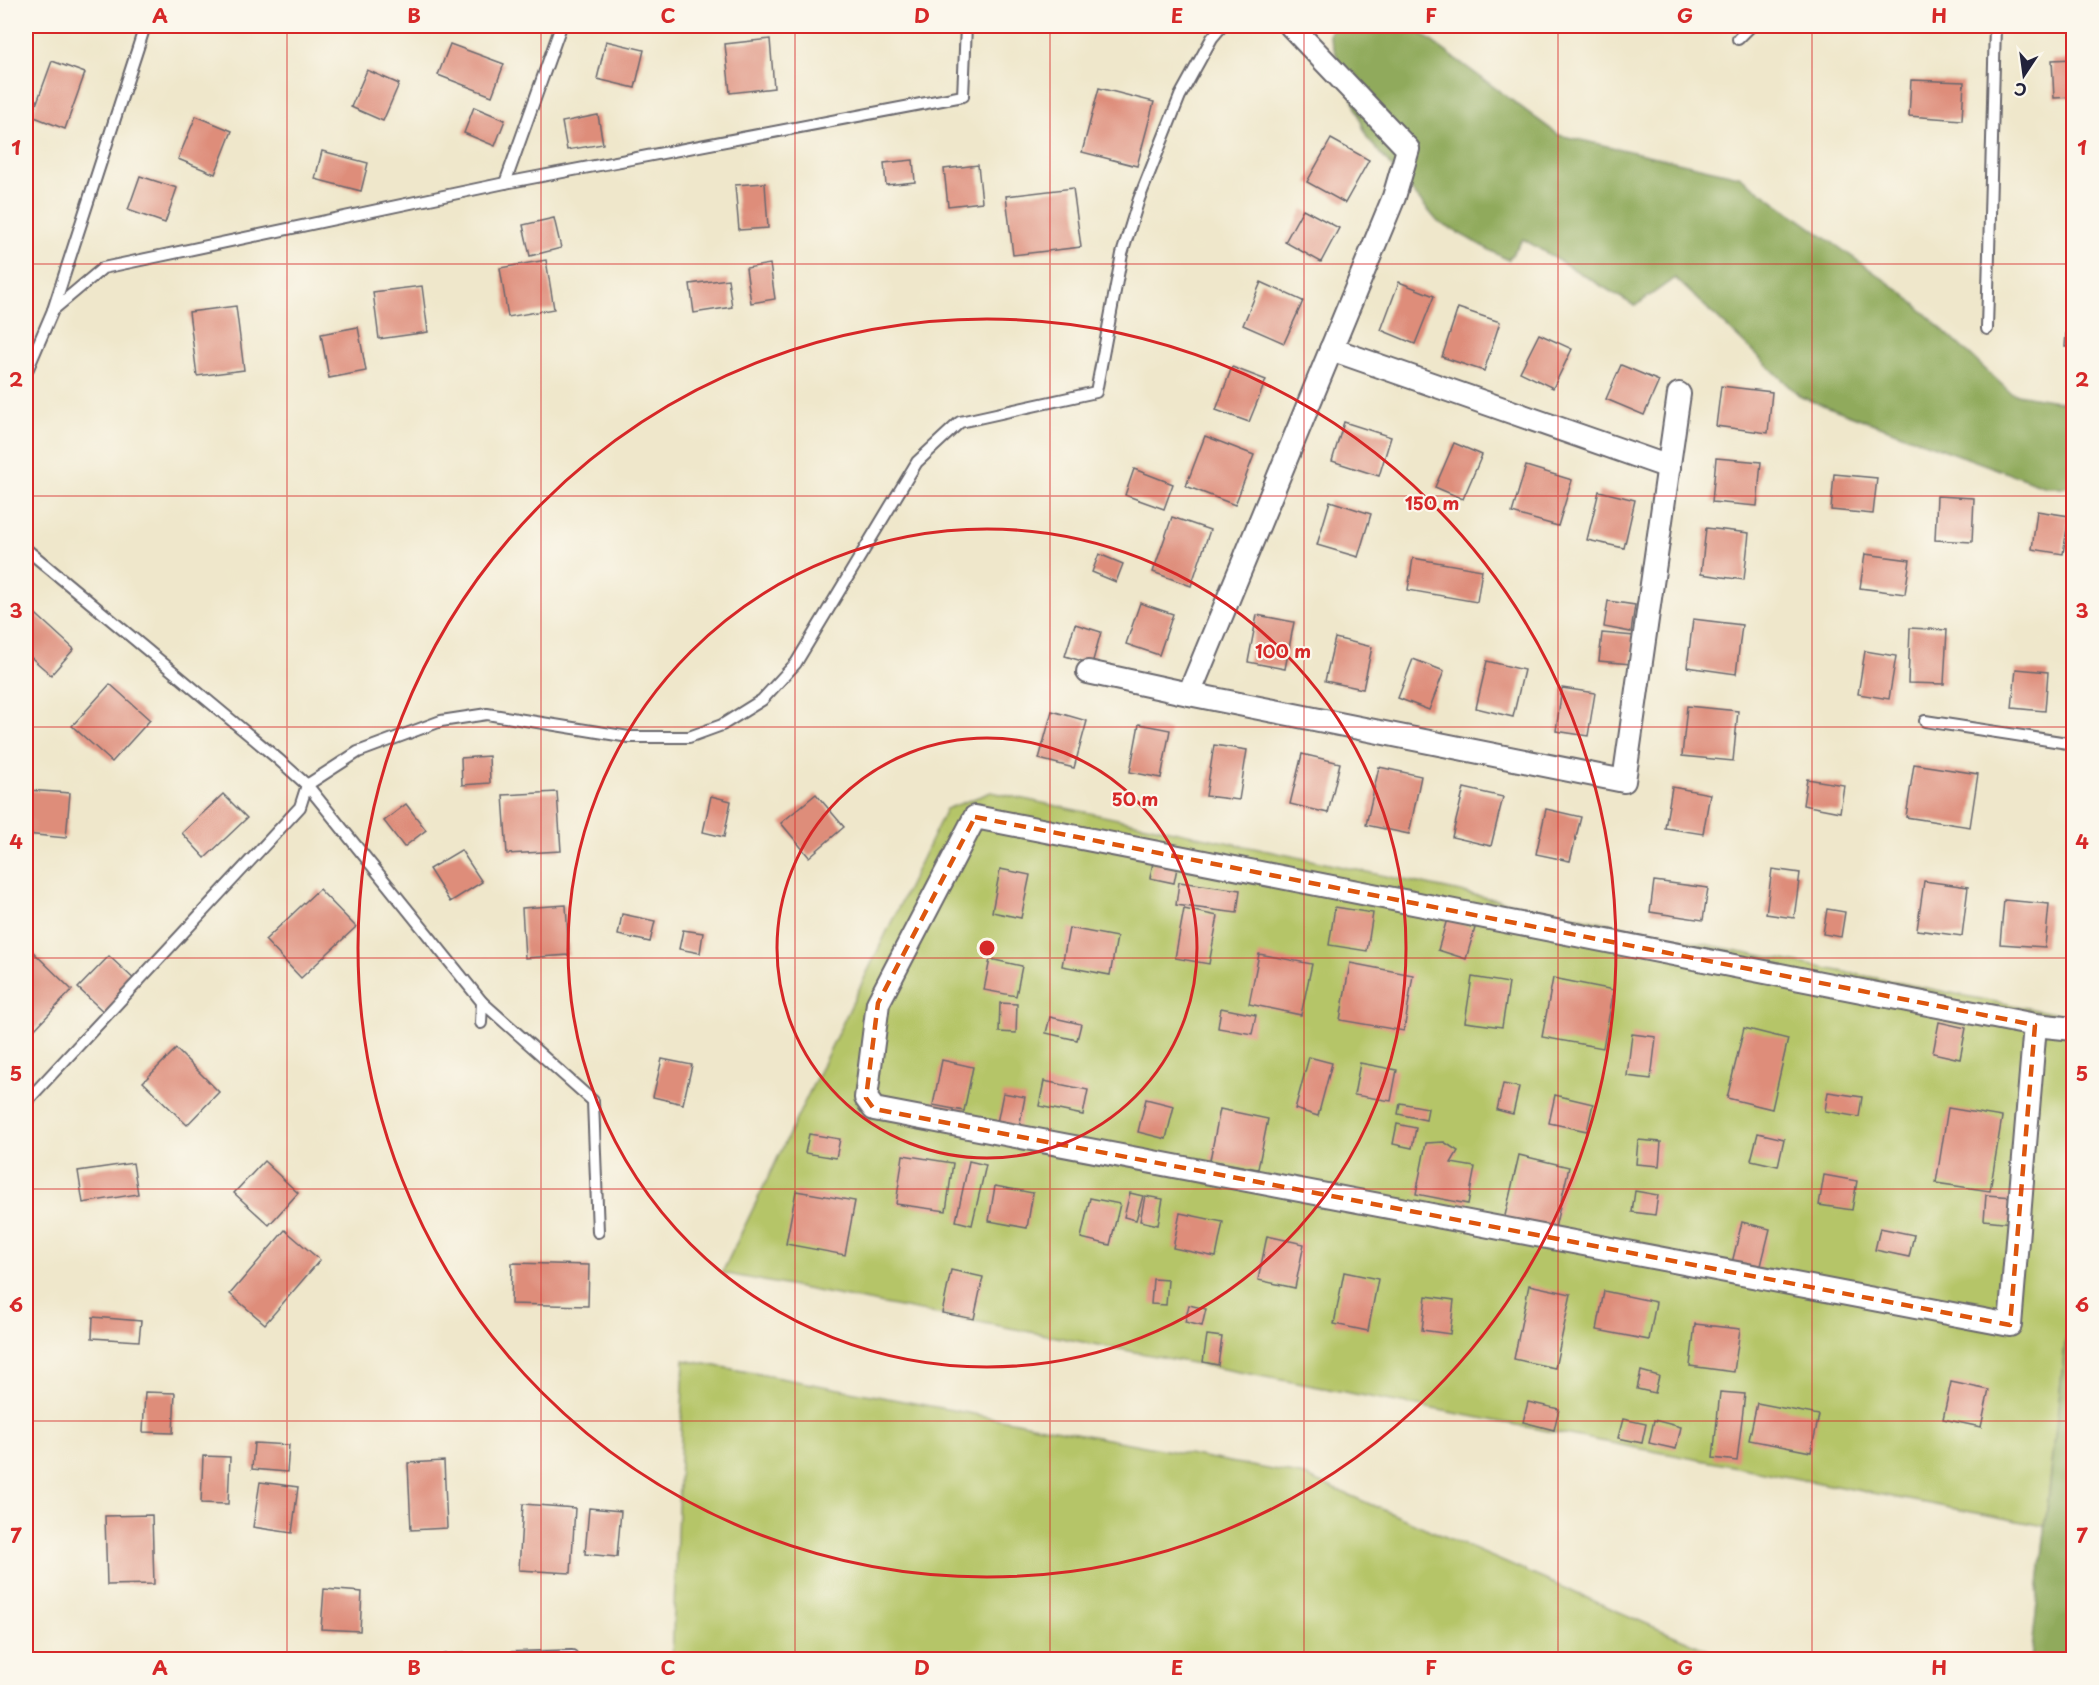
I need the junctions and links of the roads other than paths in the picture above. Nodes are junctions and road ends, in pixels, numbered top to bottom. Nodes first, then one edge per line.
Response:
1 (145, 26) edge
2 (561, 26) edge
3 (966, 26) edge
4 (1222, 26) edge
5 (1292, 26) edge
6 (1751, 26) edge
7 (1995, 26) edge
8 (1738, 39) dead end
9 (505, 183) junction
10 (52, 310) junction
11 (1987, 329) dead end
12 (1331, 349) junction
13 (28, 356) edge
14 (26, 373) edge
15 (1679, 394) dead end
16 (1669, 467) junction
17 (26, 549) edge
18 (1088, 672) dead end
19 (1189, 694) junction
20 (1925, 722) dead end
21 (2073, 744) edge
22 (307, 786) junction
23 (482, 1002) junction
24 (482, 1023) dead end
25 (2035, 1025) junction
26 (2073, 1029) edge
27 (26, 1102) edge
28 (598, 1232) dead end
29 (572, 1656) dead end
30 (447, 1659) edge

1 - 10 lane
2 - 9 lane
3 - 9 lane
4 - 22 lane
5 - 12 street
6 - 8 lane
7 - 11 lane
9 - 10 lane
10 - 13 lane
12 - 16 street
12 - 19 street
13 - 14 lane
15 - 16 street
16 - 19 street
17 - 22 lane
18 - 19 street
20 - 21 lane
22 - 23 lane
22 - 27 lane
23 - 24 lane
23 - 28 lane
25 - 25 street
25 - 26 street
29 - 30 lane

